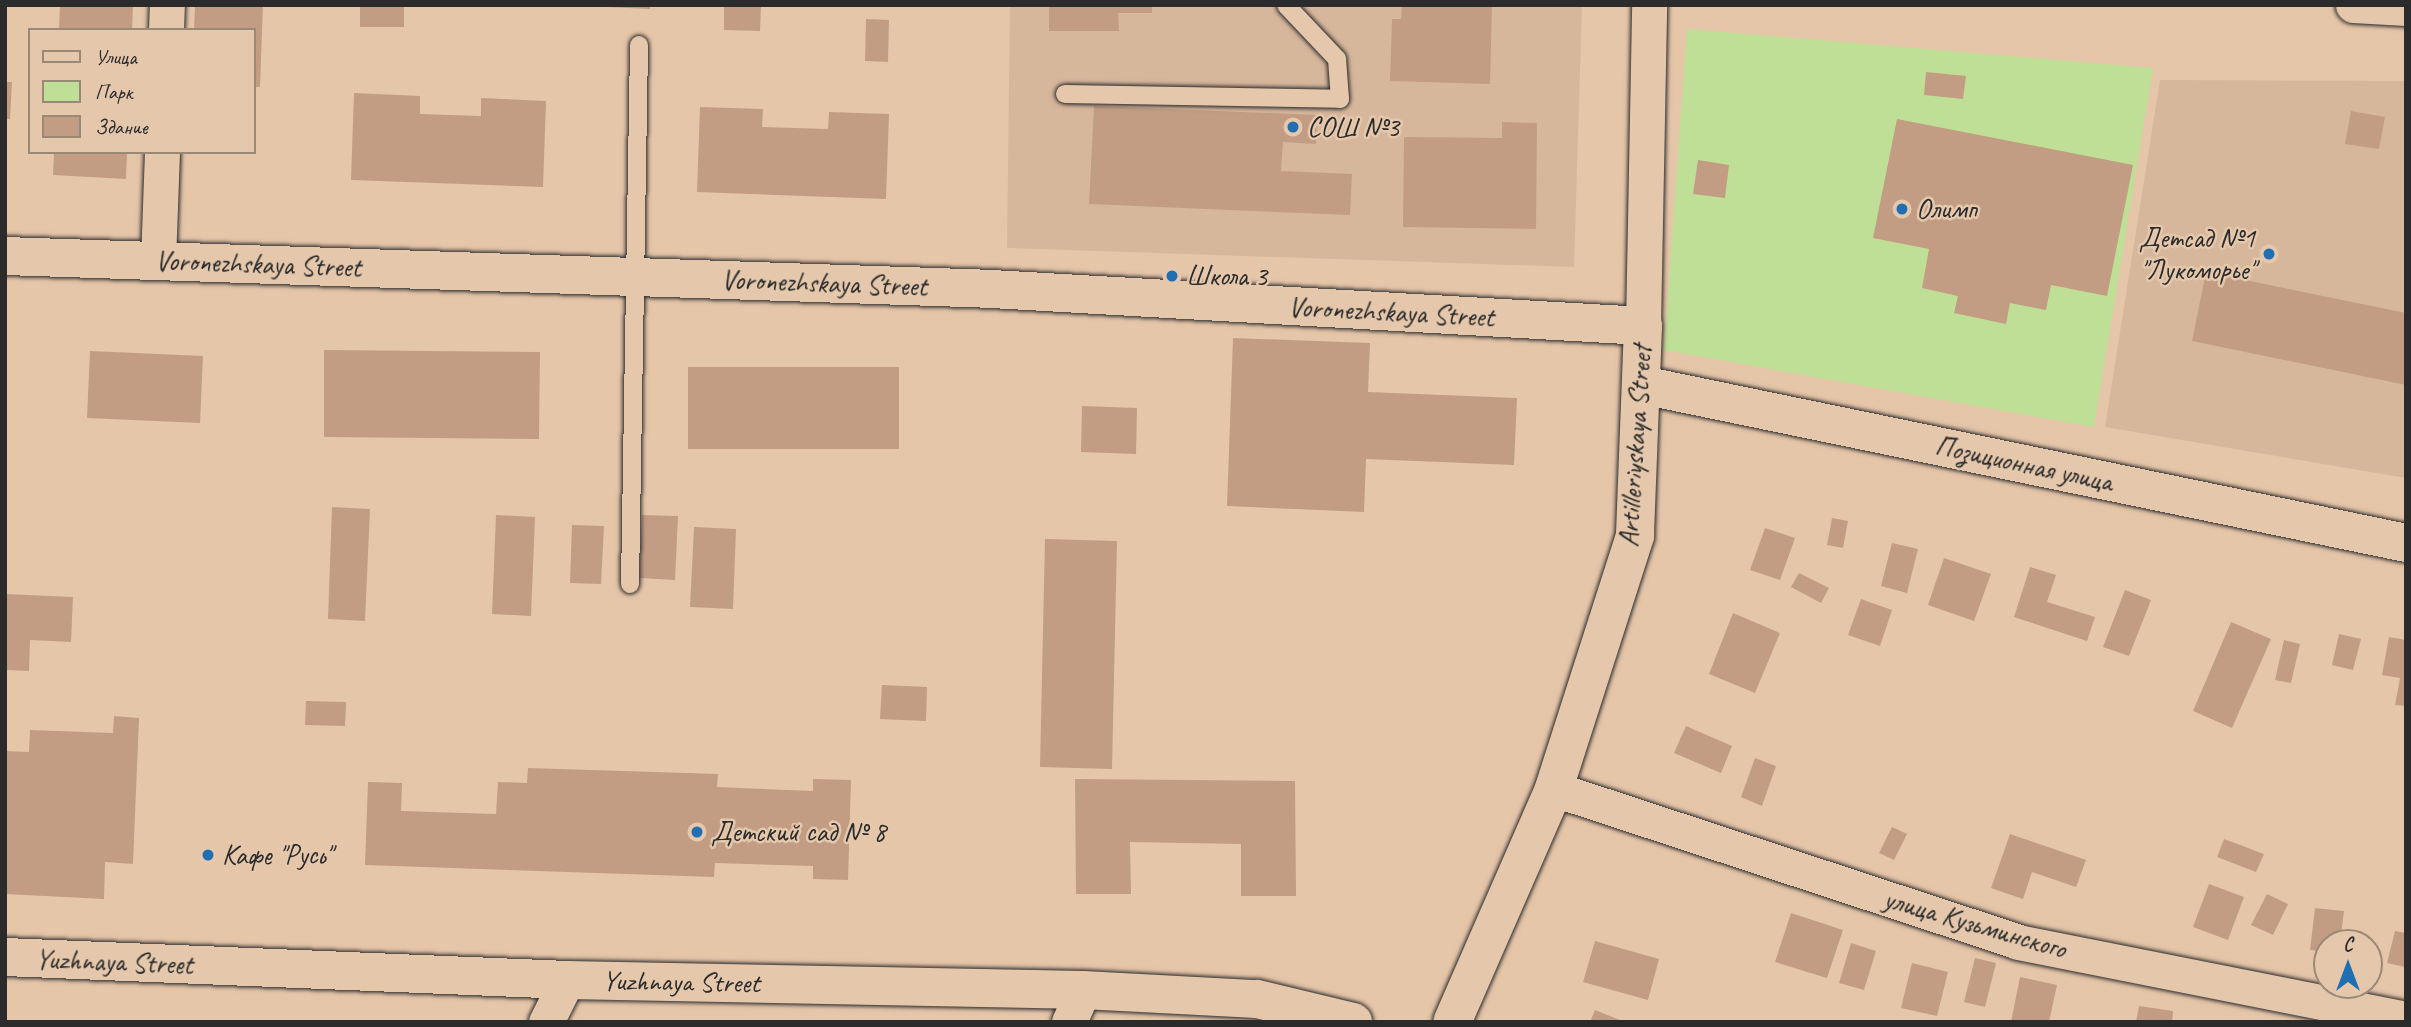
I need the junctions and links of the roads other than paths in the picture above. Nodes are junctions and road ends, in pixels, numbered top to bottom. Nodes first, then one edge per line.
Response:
1 (167, 5) edge
2 (1286, 5) edge
3 (1649, 5) edge
4 (2353, 5) edge
5 (2406, 8) edge
6 (166, 28) edge
7 (639, 45) dead end
8 (1065, 94) dead end
9 (162, 154) edge
10 (5, 256) edge
11 (158, 261) junction
12 (634, 277) junction
13 (1643, 326) junction
14 (1642, 385) junction
15 (2406, 543) edge
16 (630, 584) dead end
17 (1554, 789) junction
18 (5, 957) edge
19 (566, 980) junction
20 (1076, 1006) edge
21 (2406, 1019) edge
22 (546, 1022) edge
23 (1353, 1022) edge
24 (1452, 1022) edge

1 - 6 street
2 - 8 lane
3 - 13 street, Artilleriyskaya Street
4 - 5 street
7 - 12 lane
9 - 11 street
10 - 11 street, Voronezhskaya Street
11 - 12 street, Voronezhskaya Street
12 - 13 street, Voronezhskaya Street
12 - 16 lane
13 - 14 street, Artilleriyskaya Street
14 - 15 street, Позиционная улица
14 - 17 street, Artilleriyskaya Street
17 - 21 street, улица Кузьминского
17 - 24 street, Artilleriyskaya Street
18 - 19 street, Yuzhnaya Street
19 - 20 street, Yuzhnaya Street
19 - 22 street
20 - 23 street, Yuzhnaya Street

